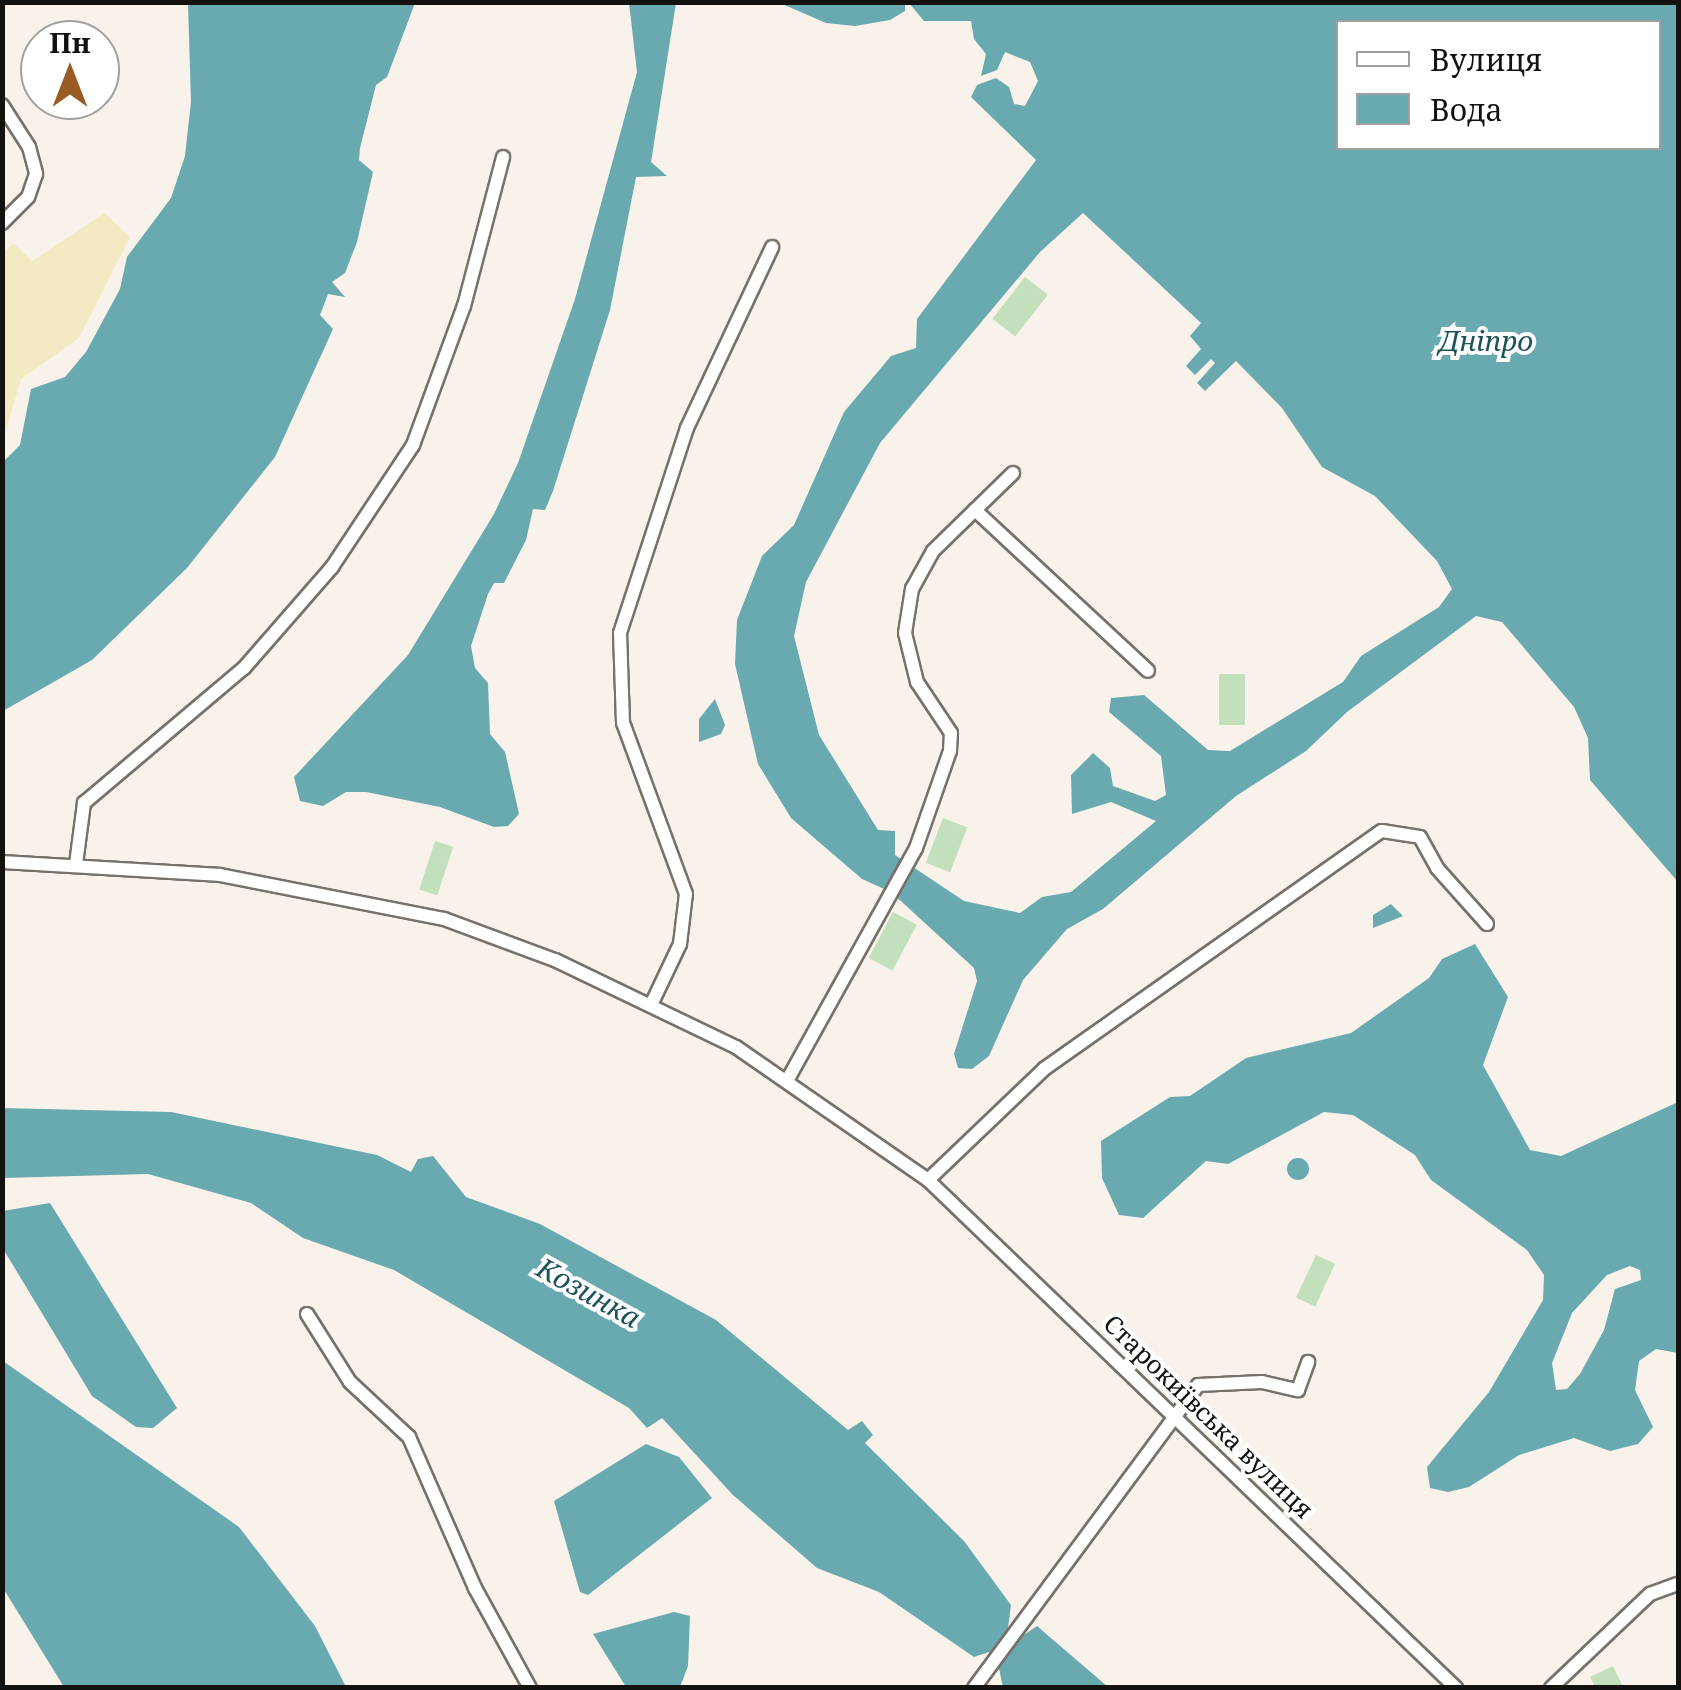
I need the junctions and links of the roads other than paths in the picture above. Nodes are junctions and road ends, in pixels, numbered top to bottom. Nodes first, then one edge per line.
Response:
1 (2, 105) edge
2 (503, 157) dead end
3 (2, 222) edge
4 (772, 247) dead end
5 (1014, 473) dead end
6 (975, 510) junction
7 (1148, 670) dead end
8 (2, 862) edge
9 (76, 864) junction
10 (1487, 924) dead end
11 (651, 1005) junction
12 (788, 1079) junction
13 (928, 1180) junction
14 (306, 1314) dead end
15 (1308, 1362) dead end
16 (1174, 1414) junction
17 (1678, 1584) edge
18 (976, 1685) edge
19 (1556, 1686) edge
20 (530, 1688) edge
21 (1456, 1688) edge

1 - 3 street
2 - 9 street
4 - 11 street
5 - 6 street
6 - 7 street
6 - 12 street
8 - 9 street, Старокиївська вулиця
9 - 11 street, Старокиївська вулиця
10 - 13 street
11 - 12 street, Старокиївська вулиця
12 - 13 street, Старокиївська вулиця
13 - 16 street, Старокиївська вулиця
14 - 20 street
15 - 16 street
16 - 18 street
16 - 21 street, Старокиївська вулиця
17 - 19 street

